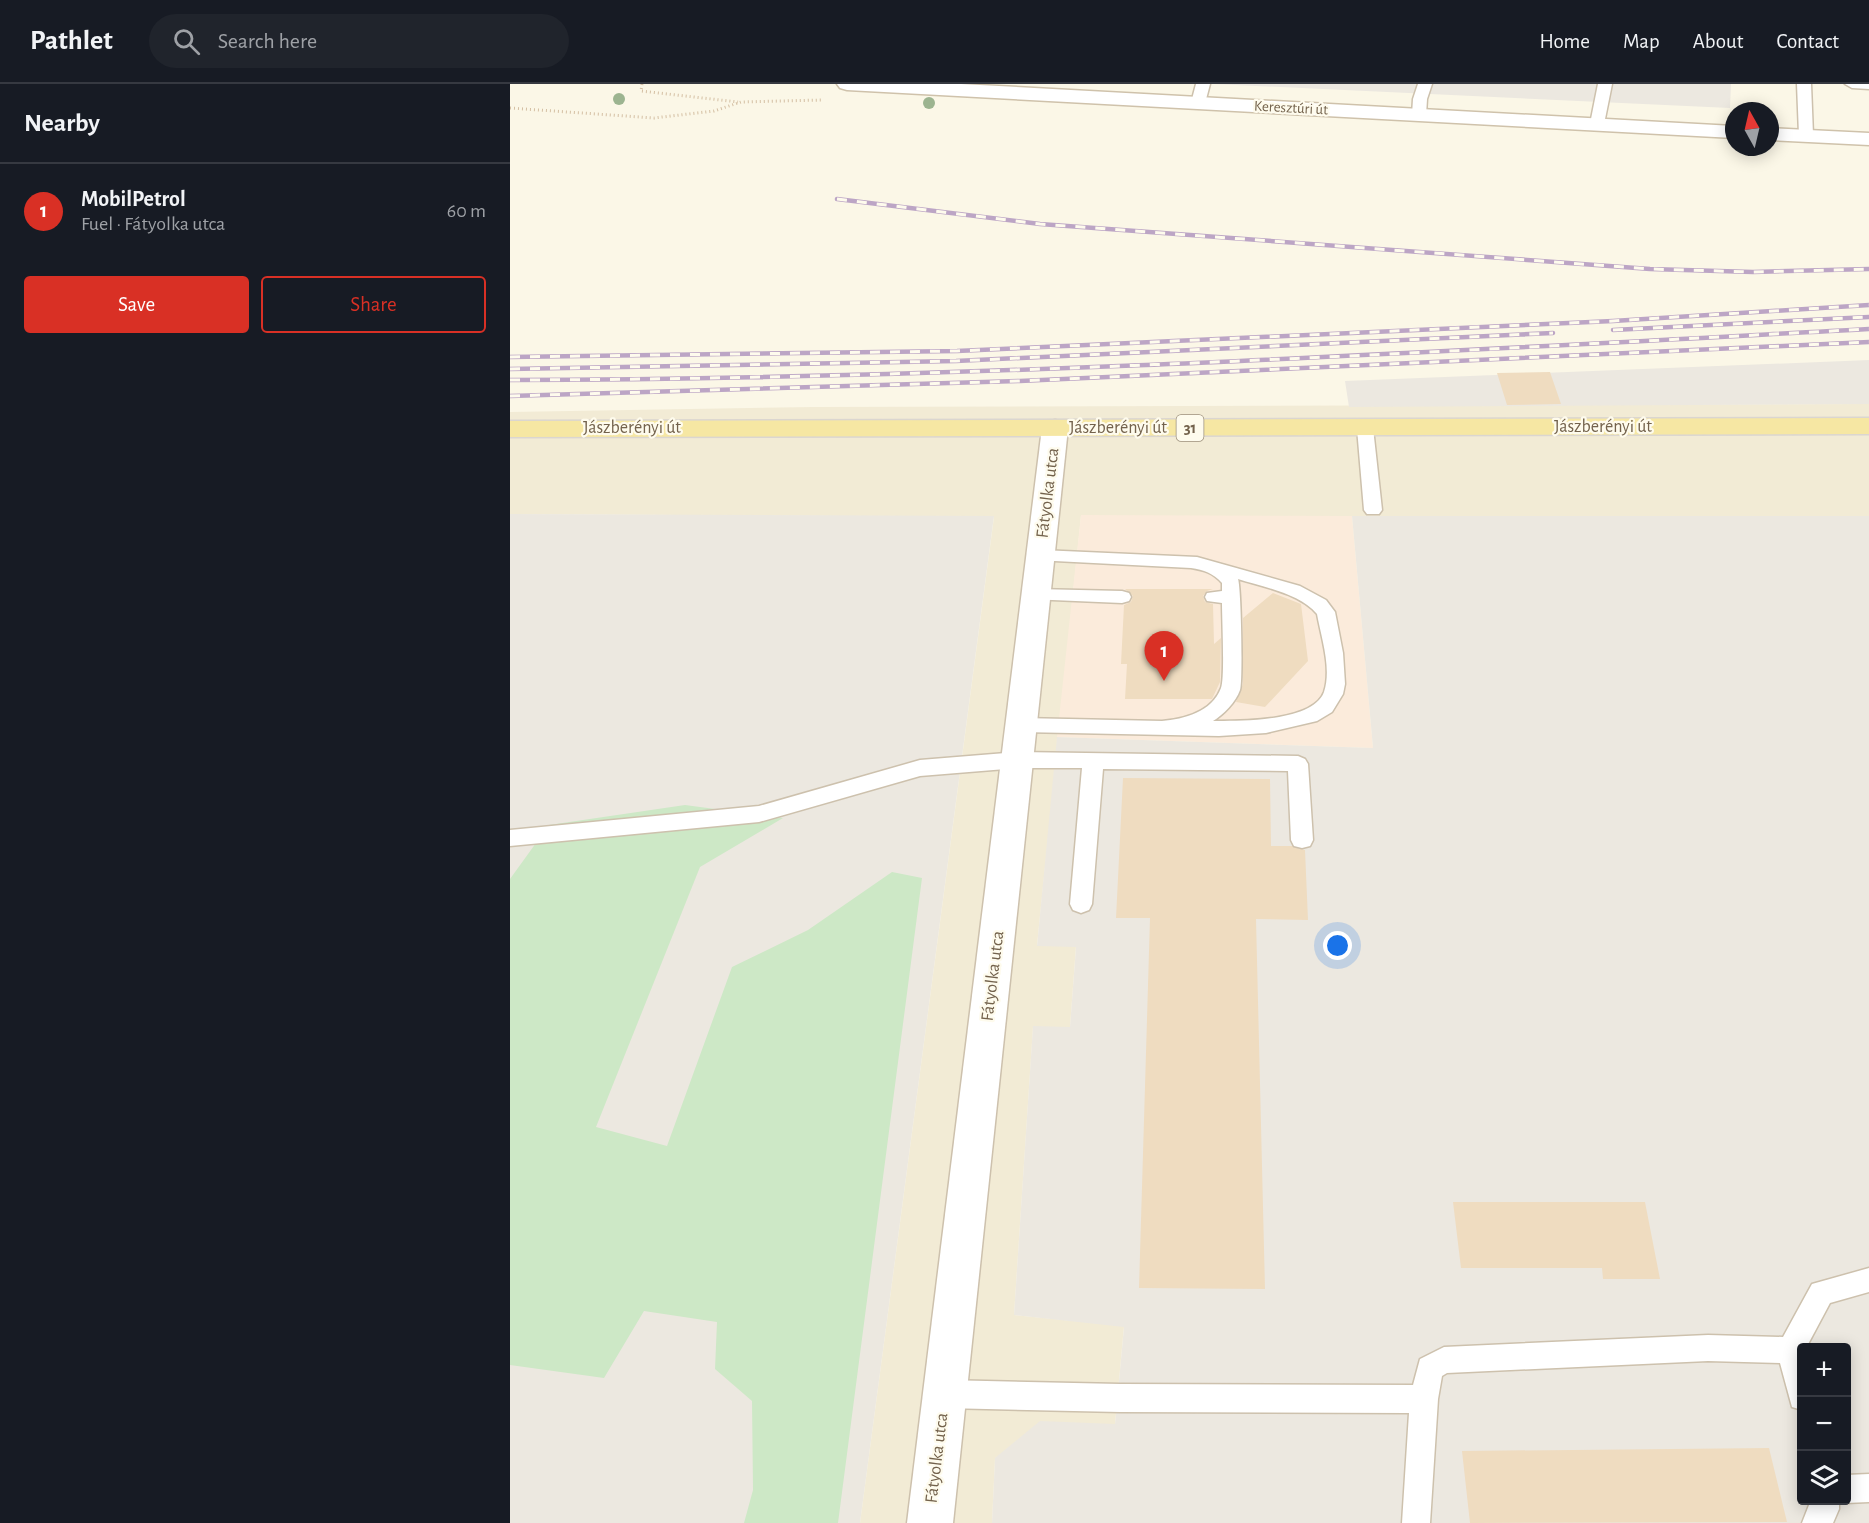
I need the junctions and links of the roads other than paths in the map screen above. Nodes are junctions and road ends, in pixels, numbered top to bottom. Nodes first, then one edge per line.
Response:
1 (847, 84) edge
2 (1425, 84) edge
3 (1605, 84) edge
4 (1804, 84) edge
5 (1852, 84) edge
6 (895, 85) edge
7 (1869, 85) edge
8 (1200, 94) edge
9 (1419, 115) junction
10 (1597, 124) junction
11 (1725, 131) edge
12 (1779, 134) edge
13 (1806, 135) junction
14 (1869, 139) edge
15 (1869, 426) edge
16 (1055, 428) junction
17 (1365, 428) junction
18 (510, 429) edge
19 (1372, 510) dead end
20 (1041, 556) junction
21 (1213, 566) junction
22 (1036, 595) junction
23 (1122, 597) dead end
24 (1021, 725) junction
25 (1162, 728) junction
26 (1017, 760) junction
27 (1093, 761) junction
28 (510, 838) edge
29 (1302, 840) dead end
30 (1081, 904) dead end
31 (1869, 1280) edge
32 (1790, 1350) junction
33 (1797, 1377) edge
34 (944, 1394) junction
35 (1424, 1399) junction
36 (1869, 1488) edge
37 (1851, 1489) edge
38 (1825, 1505) edge
39 (930, 1523) edge
40 (1416, 1523) edge
41 (1816, 1523) edge

1 - 6 main road, Keresztúri út
2 - 9 lane
3 - 10 lane
4 - 13 lane
5 - 7 lane
6 - 8 main road, Keresztúri út
8 - 9 main road, Keresztúri út
9 - 10 main road, Keresztúri út
10 - 11 main road, Keresztúri út
12 - 13 main road
13 - 14 main road
15 - 17 main road, Jászberényi út / 31
16 - 17 main road, Jászberényi út / 31
16 - 18 main road, Jászberényi út / 31
16 - 20 main road, Fátyolka utca
17 - 19 lane
20 - 21 lane
20 - 22 main road, Fátyolka utca
21 - 25 lane
21 - 25 lane
22 - 23 lane
22 - 24 main road, Fátyolka utca
24 - 25 lane
24 - 26 main road, Fátyolka utca
26 - 27 lane
26 - 28 lane
26 - 34 main road, Fátyolka utca
27 - 29 lane
27 - 30 lane
31 - 32 lane
32 - 33 lane
32 - 35 lane
34 - 35 lane
34 - 39 main road, Fátyolka utca
35 - 40 lane
36 - 37 lane
38 - 41 lane

